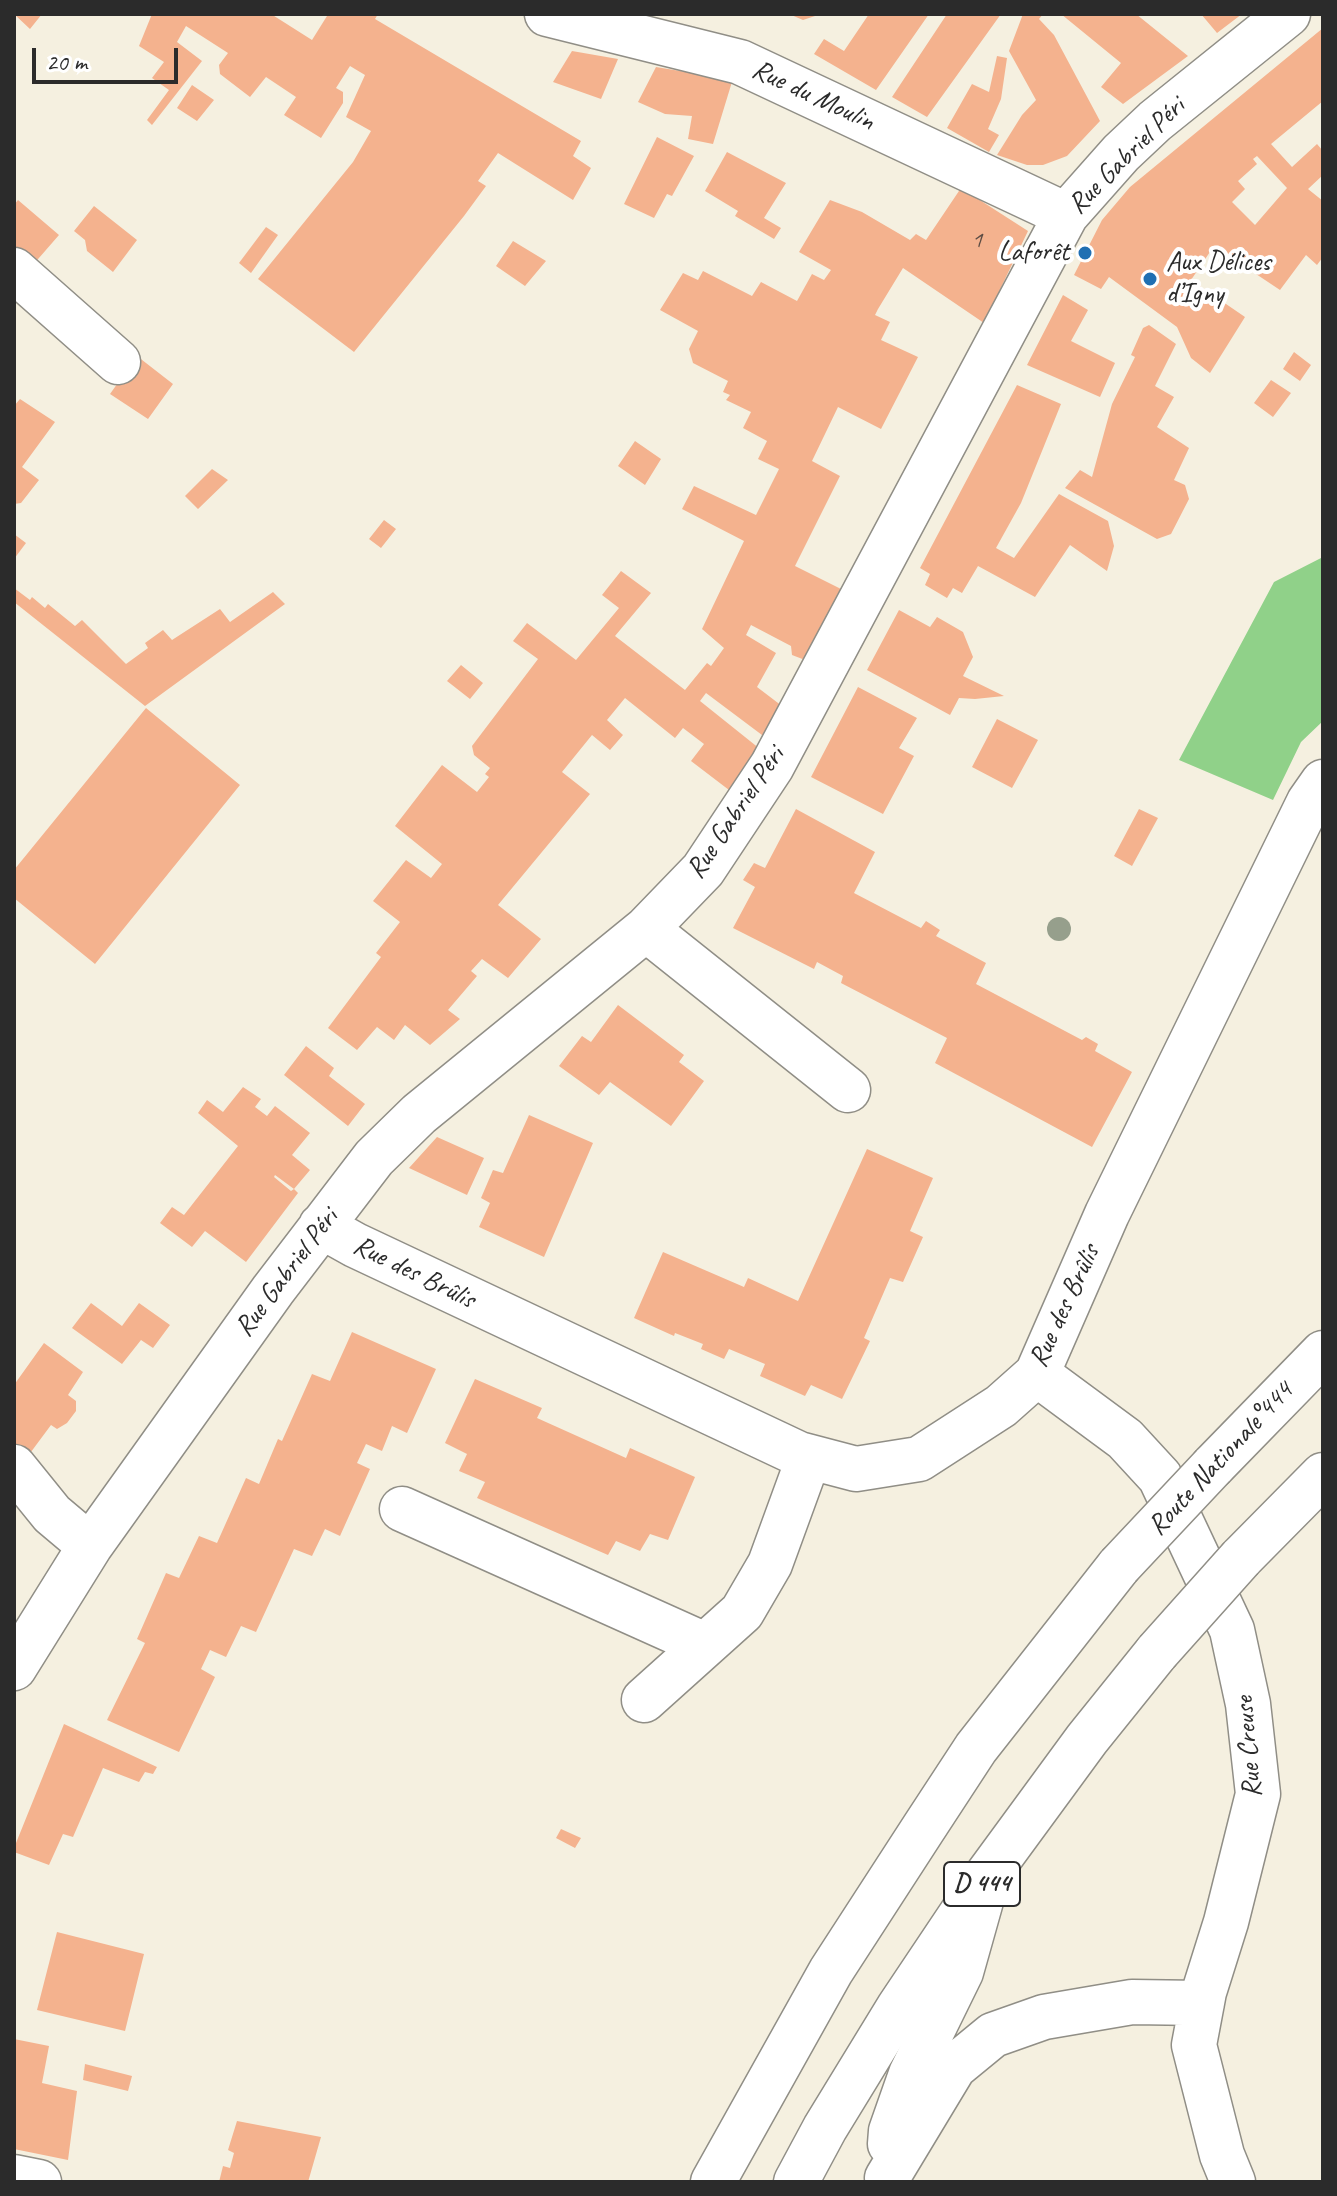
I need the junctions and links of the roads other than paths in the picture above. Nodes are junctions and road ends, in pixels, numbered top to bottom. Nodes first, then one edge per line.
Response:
1 (547, 14) edge
2 (1288, 14) edge
3 (1066, 215) junction
4 (14, 270) edge
5 (118, 362) dead end
6 (1323, 782) edge
7 (646, 929) junction
8 (848, 1090) dead end
9 (321, 1226) junction
10 (1323, 1353) edge
11 (1037, 1374) junction
12 (809, 1457) junction
13 (14, 1467) edge
14 (1323, 1475) edge
15 (402, 1509) dead end
16 (90, 1546) junction
17 (705, 1645) junction
18 (14, 1668) edge
19 (644, 1700) dead end
20 (988, 1874) junction
21 (1202, 2003) junction
22 (14, 2177) edge
23 (886, 2180) edge
24 (39, 2182) edge
25 (713, 2182) edge
26 (796, 2182) edge
27 (1233, 2182) edge

1 - 3 street, Rue du Moulin
2 - 3 street, Rue Gabriel Péri
3 - 7 street, Rue Gabriel Péri
4 - 5 street
6 - 11 street, Rue des Brûlis
7 - 8 street
7 - 9 street, Rue Gabriel Péri
9 - 12 street, Rue des Brûlis
9 - 16 street, Rue Gabriel Péri
10 - 25 street, Route Nationale°444 / D 444, bridge
11 - 12 street, Rue des Brûlis
11 - 21 street, Rue Creuse
12 - 17 street
13 - 16 street
14 - 20 street, D 444, bridge
15 - 17 street
16 - 18 street, Rue Gabriel Péri
17 - 19 street
20 - 23 street
20 - 26 street, D 444
21 - 23 street
21 - 27 street, Rue Creuse
22 - 24 street

